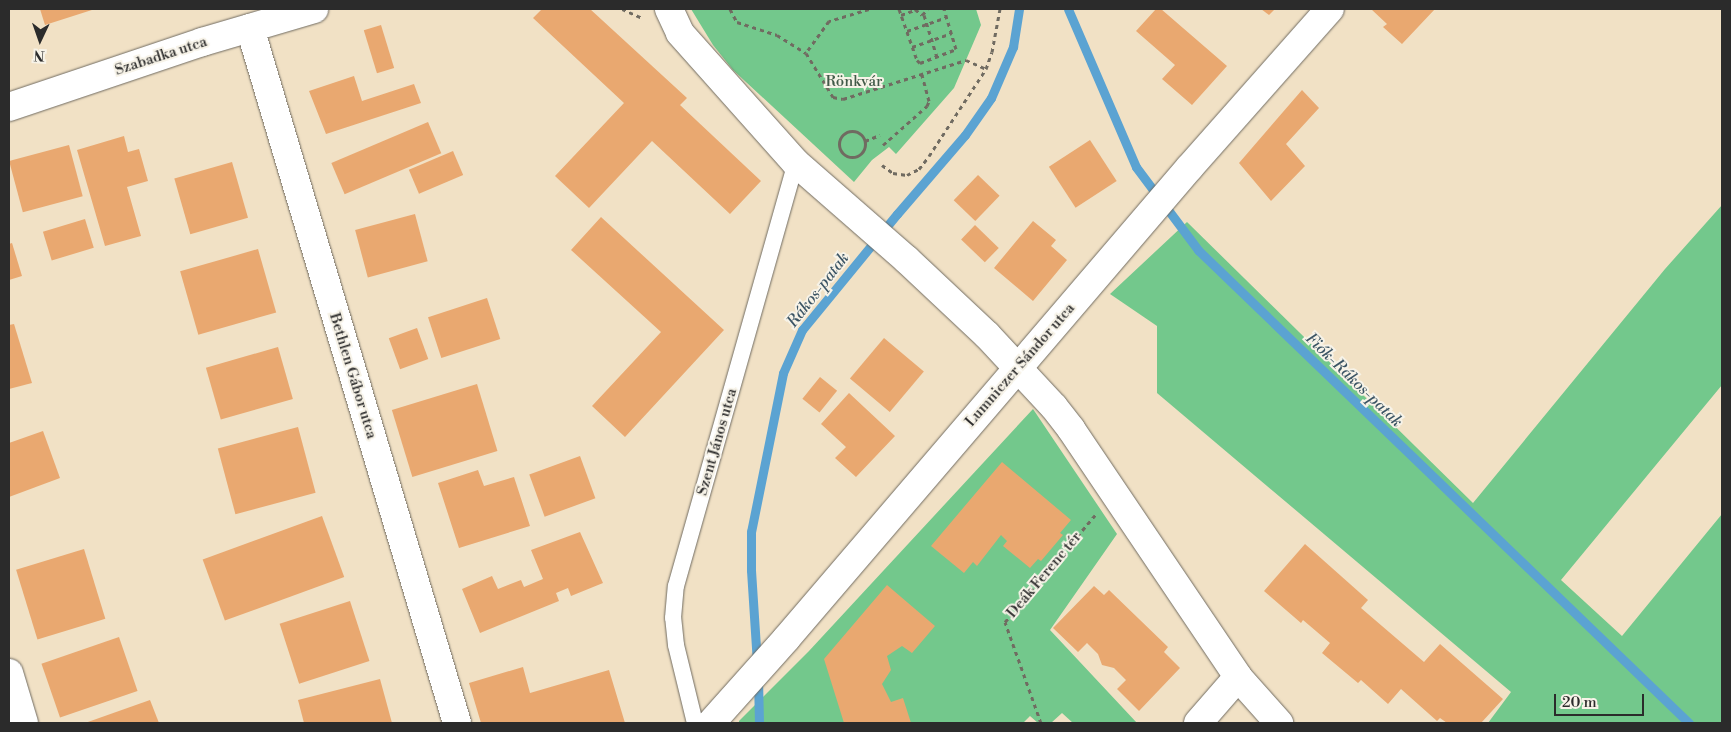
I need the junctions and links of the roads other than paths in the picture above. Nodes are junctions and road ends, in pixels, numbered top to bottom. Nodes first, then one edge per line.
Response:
1 (314, 9) edge
2 (669, 9) edge
3 (1330, 9) edge
4 (250, 28) junction
5 (9, 107) edge
6 (796, 163) junction
7 (1018, 368) junction
8 (9, 673) edge
9 (1238, 677) junction
10 (717, 716) edge
11 (24, 723) edge
12 (457, 723) edge
13 (695, 723) edge
14 (1198, 723) edge
15 (1279, 723) edge

1 - 4 street, Szabadka utca
2 - 6 street
3 - 7 street, Lumniczer Sándor utca
4 - 5 street, Szabadka utca
4 - 12 street, Bethlen Gábor utca
6 - 7 street
6 - 13 lane, Szent János utca
7 - 9 street
7 - 10 street, Lumniczer Sándor utca
8 - 11 street
9 - 14 street
9 - 15 street

